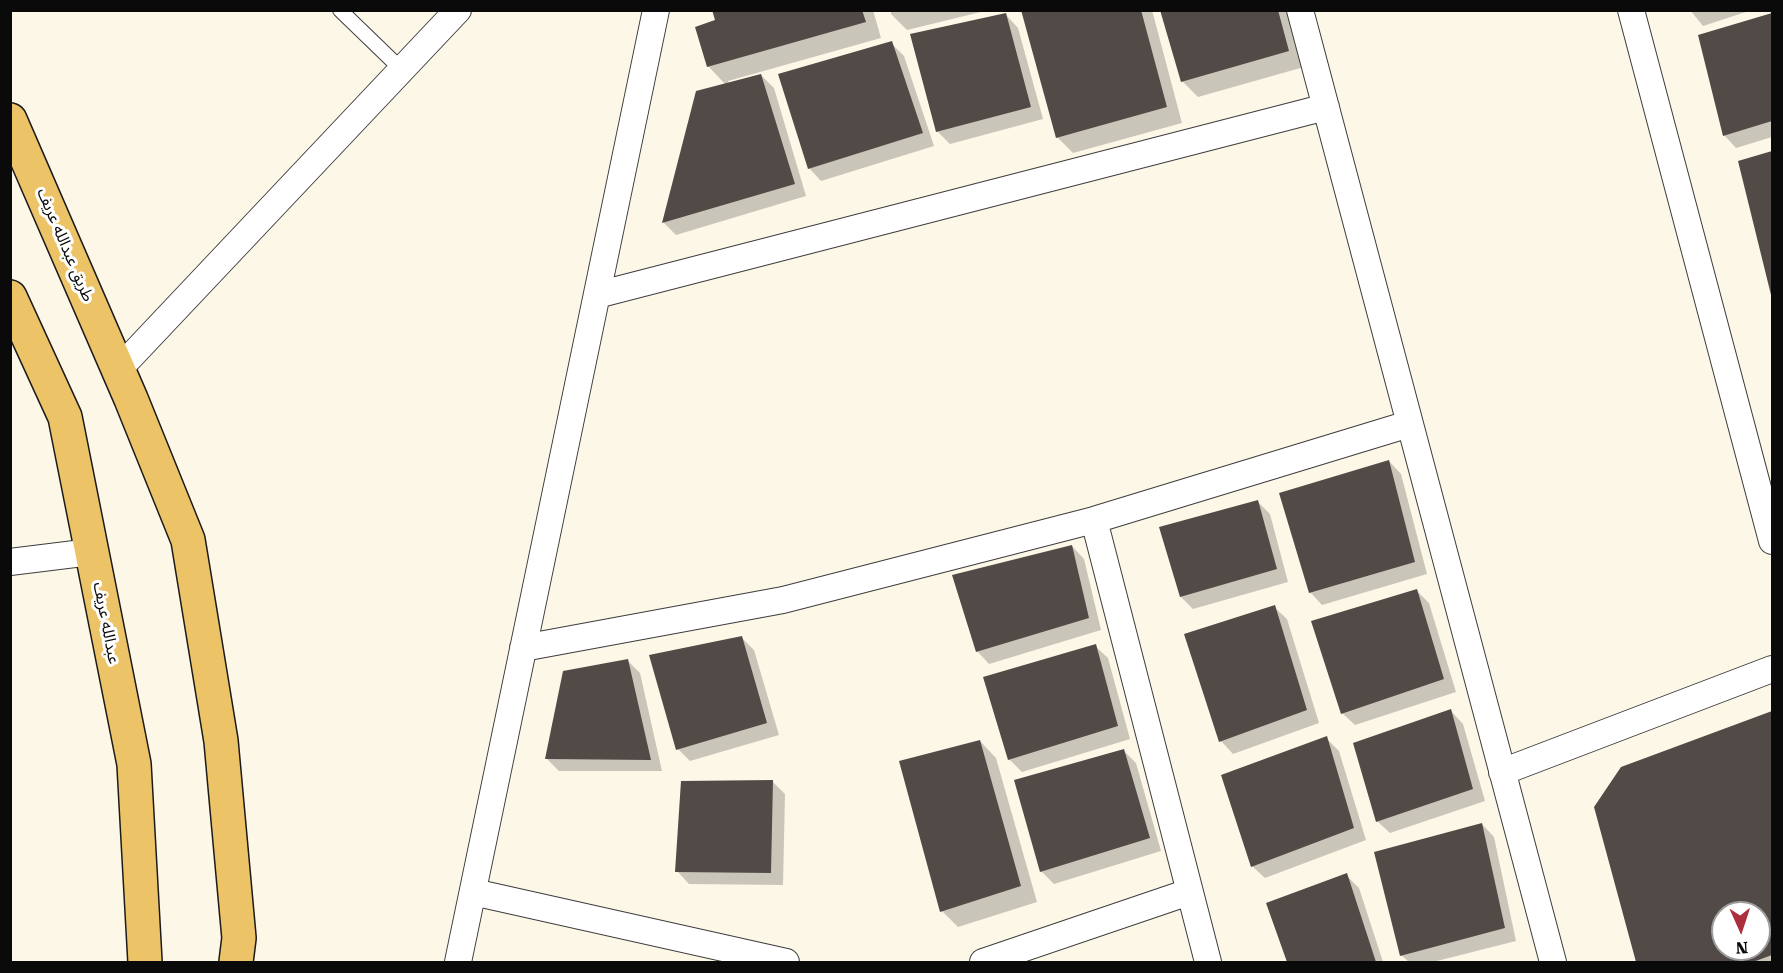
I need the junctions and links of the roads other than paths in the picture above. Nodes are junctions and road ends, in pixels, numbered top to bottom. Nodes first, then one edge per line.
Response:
1 (340, 10) edge
2 (458, 10) edge
3 (657, 10) edge
4 (1300, 10) edge
5 (1631, 10) edge
6 (402, 70) junction
7 (1326, 107) junction
8 (10, 120) edge
9 (597, 295) junction
10 (10, 297) edge
11 (119, 369) junction
12 (1409, 424) junction
13 (1094, 520) junction
14 (1773, 541) edge
15 (91, 552) junction
16 (10, 562) edge
17 (524, 648) junction
18 (1773, 669) edge
19 (1502, 772) junction
20 (473, 892) junction
21 (1189, 892) junction
22 (145, 963) edge
23 (236, 963) edge
24 (458, 963) edge
25 (786, 963) edge
26 (983, 963) edge
27 (1208, 963) edge
28 (1553, 963) edge

1 - 6 lane
2 - 6 street
3 - 9 street
4 - 7 street
5 - 14 street
6 - 11 street
7 - 9 street
7 - 12 street
8 - 11 main road, طريق عبدالله عريف
9 - 17 street
10 - 15 main road, عبدالله عريف
11 - 23 main road
12 - 13 street
12 - 19 street
13 - 17 street
13 - 21 street
15 - 16 street
15 - 22 main road, عبدالله عريف
17 - 20 street
18 - 19 street
19 - 28 street
20 - 24 street
20 - 25 street
21 - 26 street
21 - 27 street

